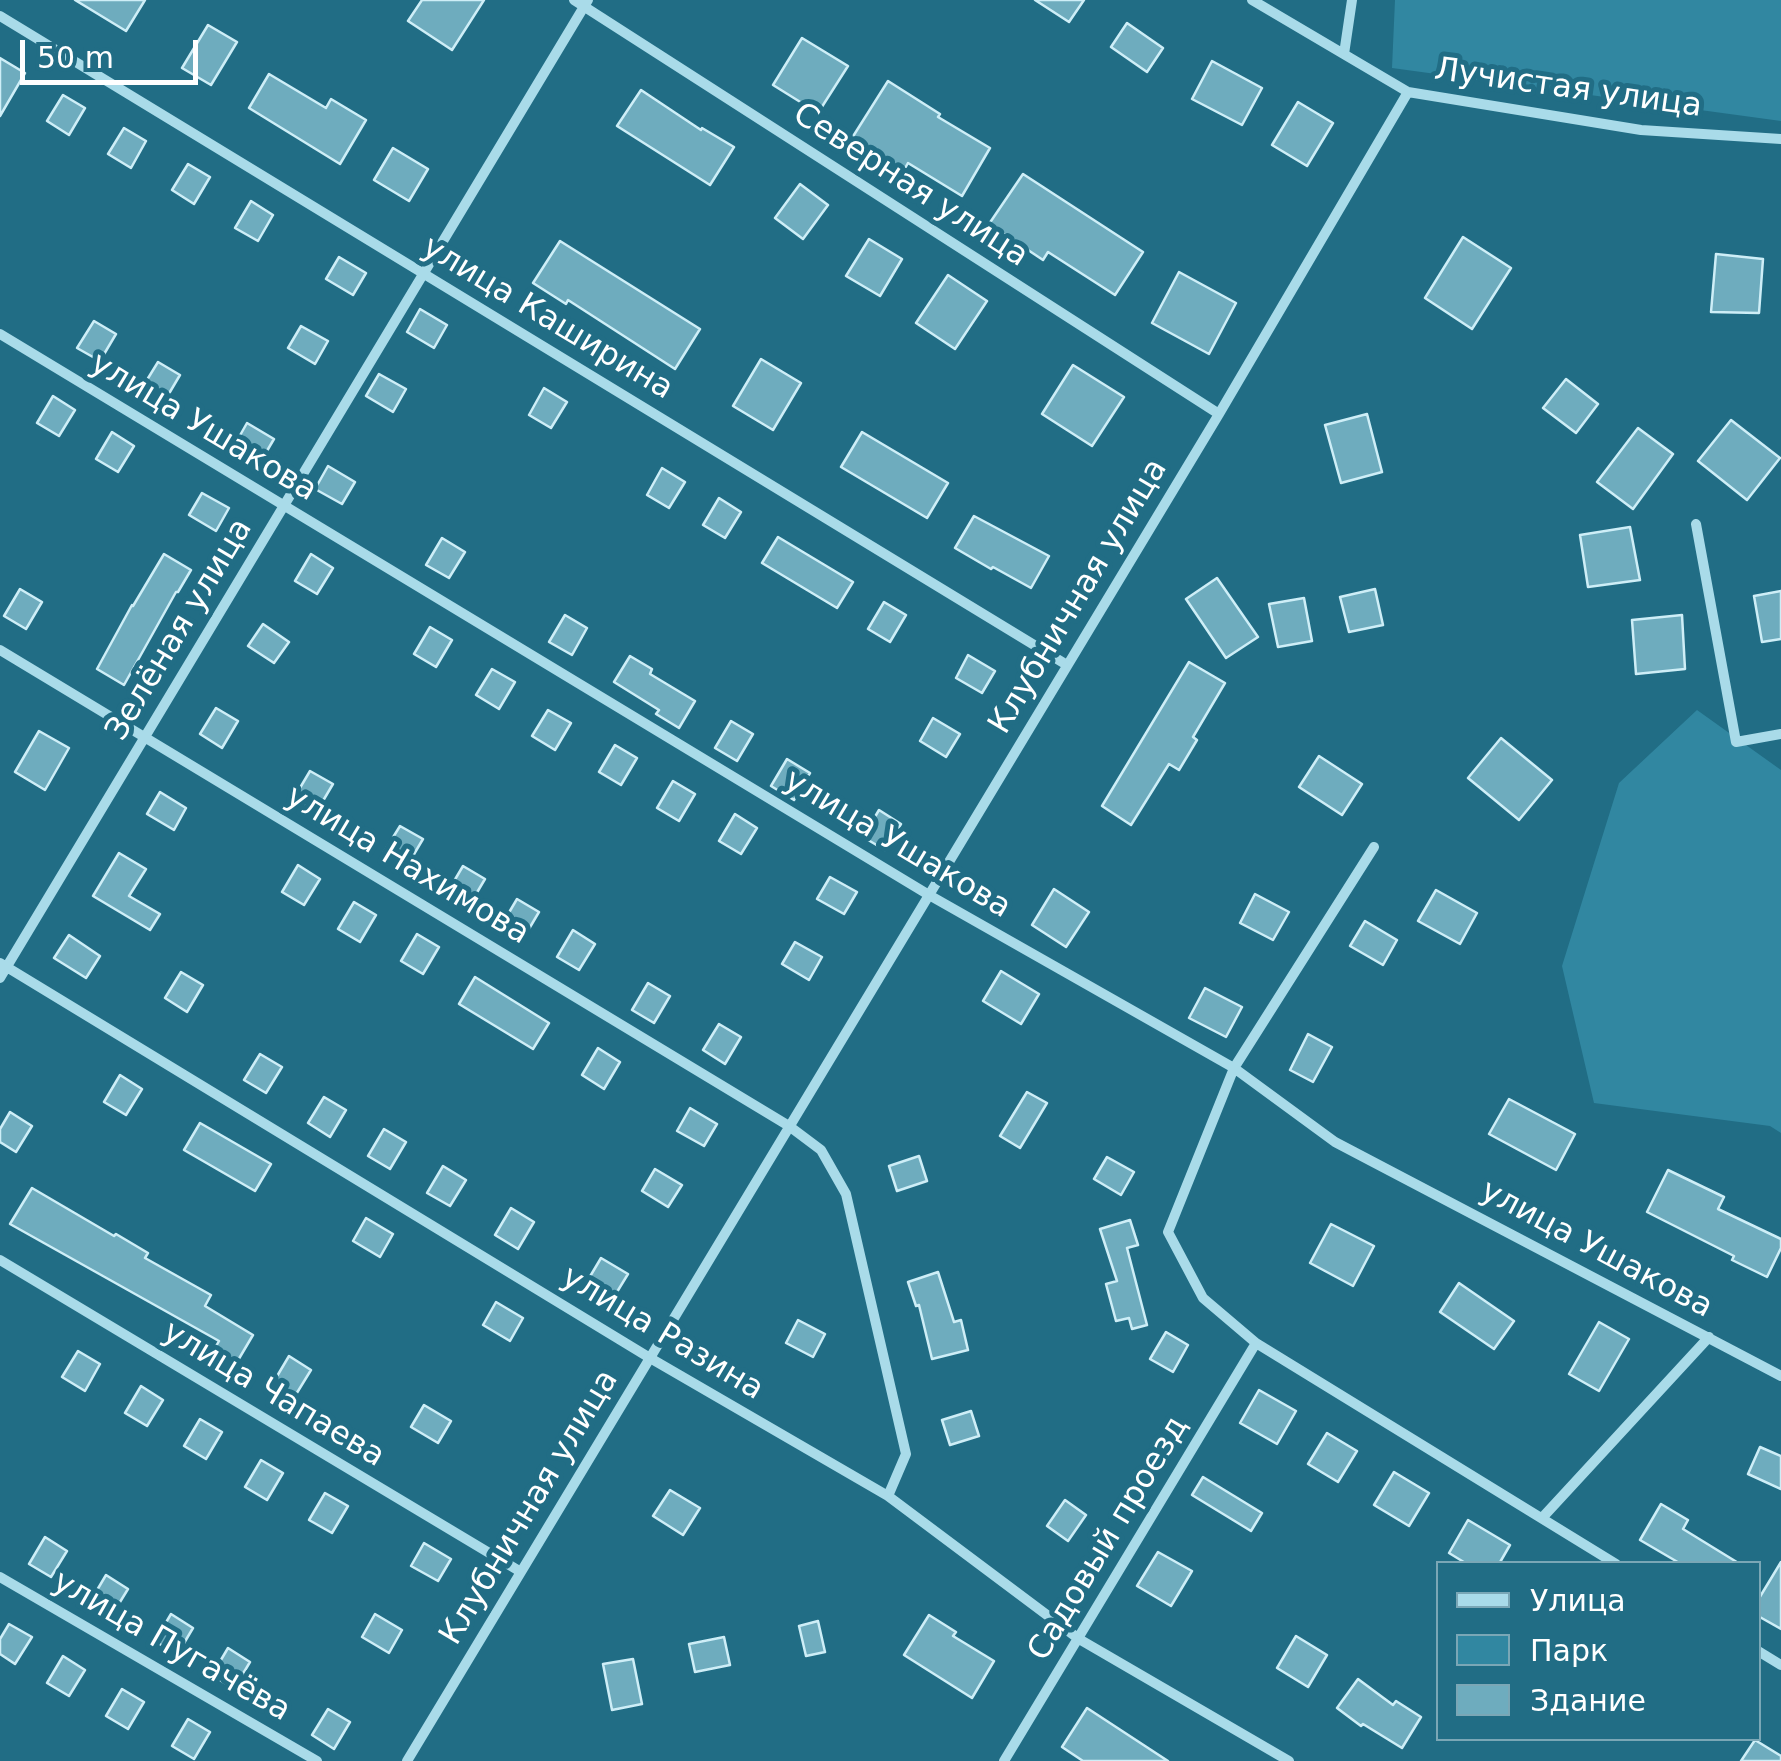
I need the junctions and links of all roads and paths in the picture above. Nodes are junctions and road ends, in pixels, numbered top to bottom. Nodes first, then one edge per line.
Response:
1 (1252, 0) edge
2 (1352, 0) edge
3 (582, 2) edge
4 (0, 16) edge
5 (1344, 54) junction
6 (1408, 92) junction
7 (1781, 139) edge
8 (424, 274) junction
9 (0, 334) edge
10 (1219, 414) junction
11 (284, 506) junction
12 (1696, 524) dead end
13 (0, 650) edge
14 (1067, 665) junction
15 (1781, 734) edge
16 (145, 737) junction
17 (1374, 847) dead end
18 (929, 895) junction
19 (3, 964) edge
20 (0, 978) edge
21 (1234, 1068) junction
22 (788, 1126) junction
23 (0, 1260) edge
24 (1709, 1337) junction
25 (1256, 1343) junction
26 (650, 1358) junction
27 (1781, 1376) edge
28 (888, 1496) junction
29 (1542, 1518) junction
30 (1611, 1561) edge
31 (521, 1572) junction
32 (0, 1577) edge
33 (1079, 1638) junction
34 (317, 1761) edge
35 (407, 1761) edge
36 (1004, 1761) edge
37 (1289, 1761) edge

1 - 5 street, Лучистая улица
2 - 5 street
3 - 8 street, Зелёная улица
3 - 10 street, Северная улица
4 - 8 street, улица Каширина
5 - 6 street, Лучистая улица
6 - 7 street, Лучистая улица
6 - 10 street, Клубничная улица
8 - 11 street, Зелёная улица
8 - 14 street, улица Каширина
9 - 11 street, улица Ушакова
10 - 14 street, Клубничная улица
11 - 16 street, Зелёная улица
11 - 18 street, улица Ушакова
12 - 15 street
13 - 16 street, улица Нахимова
14 - 18 street, Клубничная улица
16 - 19 street, Зелёная улица
16 - 22 street, улица Нахимова
17 - 21 street
18 - 21 street, улица Ушакова
18 - 22 street, Клубничная улица
19 - 20 street, Зелёная улица
19 - 26 street, улица Разина
21 - 24 street, улица Ушакова
21 - 25 street
22 - 26 street, Клубничная улица
22 - 28 street
23 - 31 street, улица Чапаева
24 - 27 street, улица Ушакова
24 - 29 street
25 - 29 street
25 - 33 street, Садовый проезд
26 - 28 street, улица Разина
26 - 31 street, Клубничная улица
28 - 33 street, улица Разина
29 - 30 street
31 - 35 street, Клубничная улица
32 - 34 street, улица Пугачёва
33 - 36 street, Садовый проезд
33 - 37 street, улица Разина

